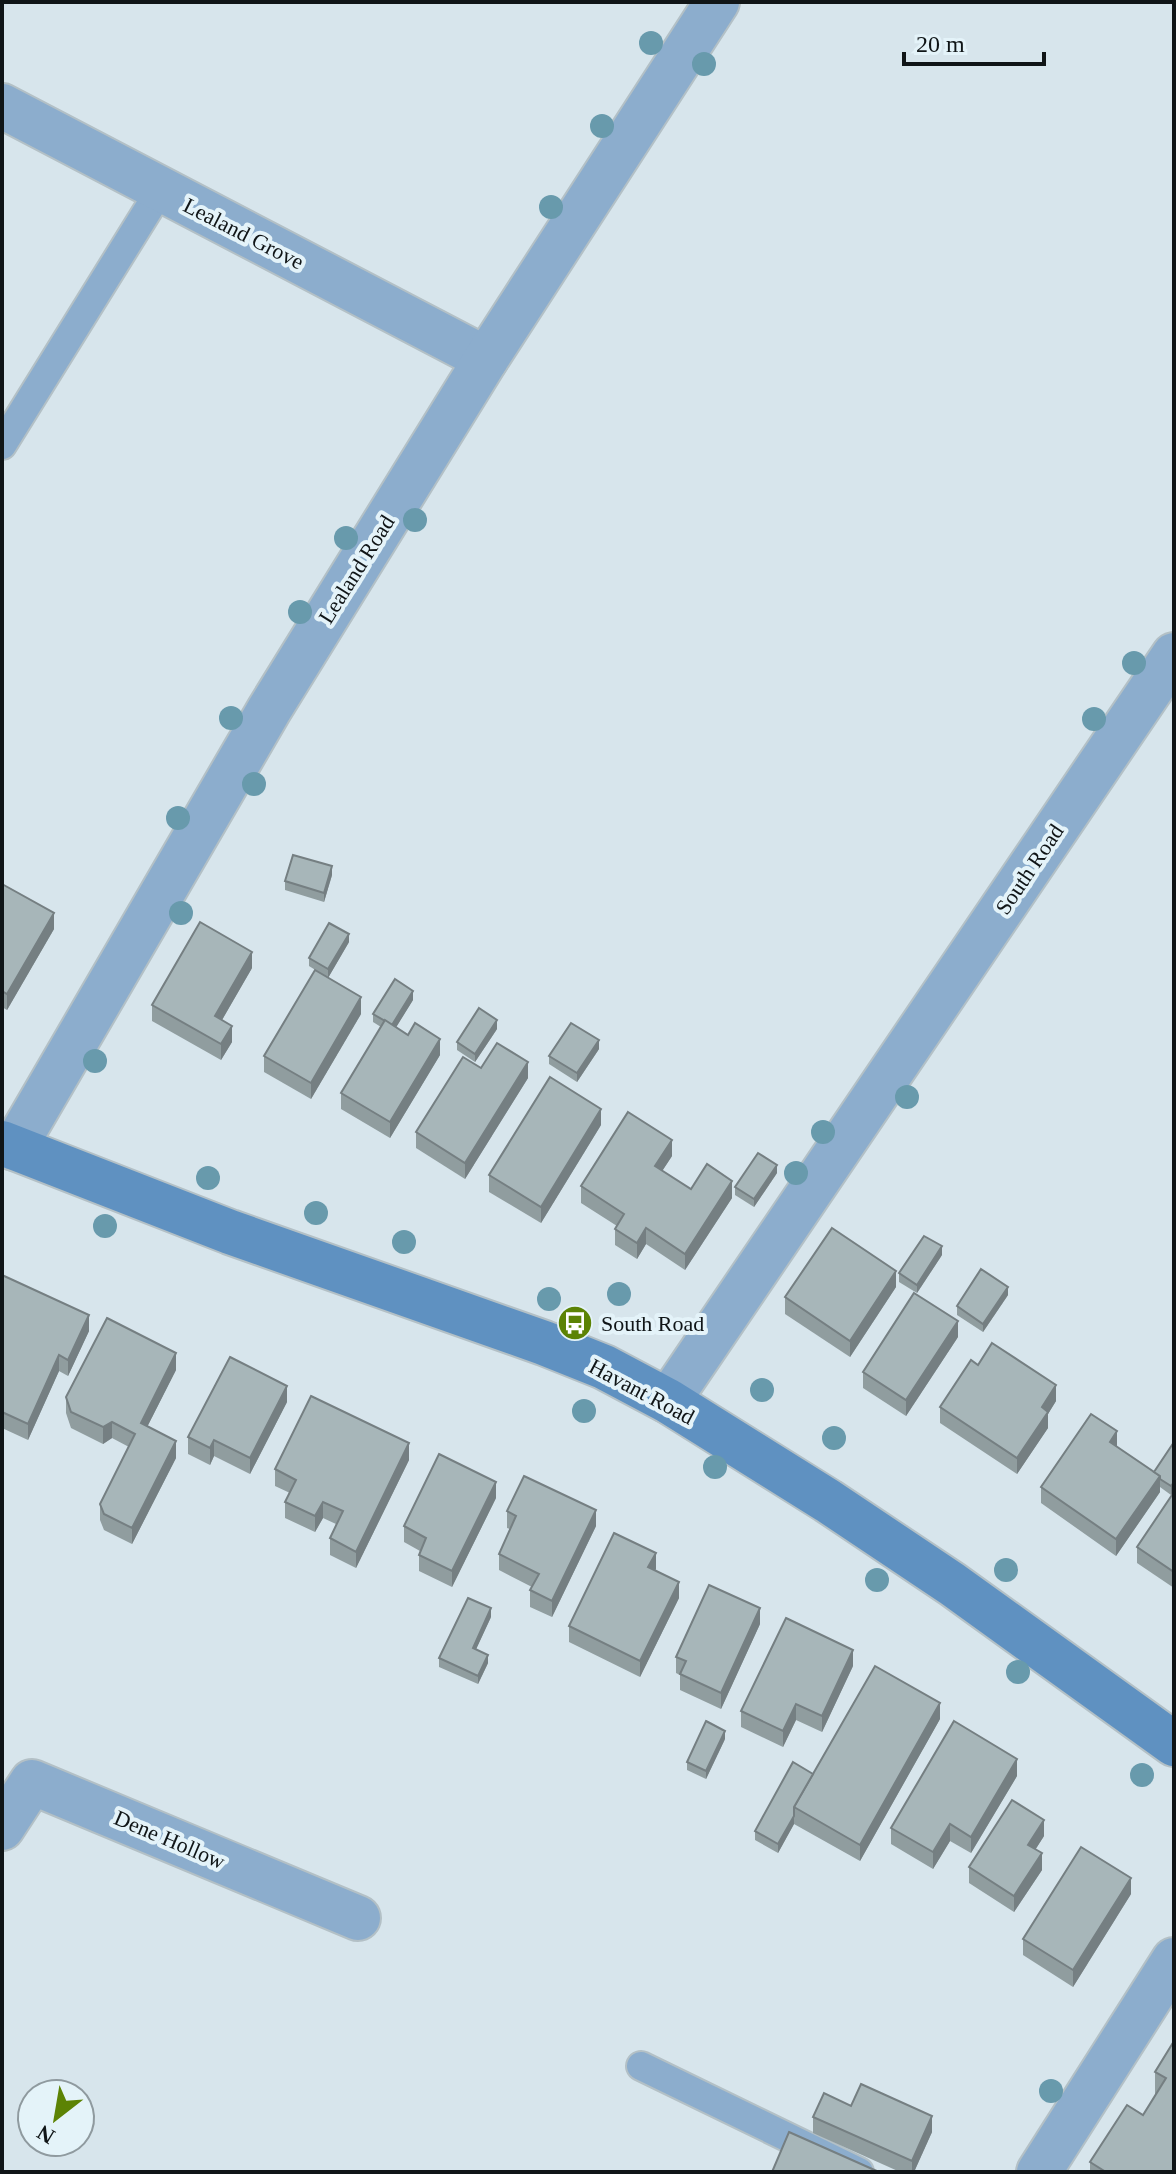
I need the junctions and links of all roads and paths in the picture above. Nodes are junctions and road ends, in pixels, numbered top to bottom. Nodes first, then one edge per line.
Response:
1 (717, 2) edge
2 (2, 106) edge
3 (161, 189) junction
4 (486, 359) junction
5 (2, 445) edge
6 (1174, 655) edge
7 (8, 1146) edge
8 (668, 1401) junction
9 (1174, 1744) edge
10 (2, 1828) edge
11 (358, 1918) dead end
12 (1174, 1960) edge
13 (641, 2066) dead end
14 (859, 2172) edge
15 (1039, 2172) edge

1 - 4 street, Lealand Road
2 - 3 street, Lealand Grove
3 - 4 street, Lealand Grove
3 - 5 lane
4 - 7 street, Lealand Road
6 - 8 street, South Road
7 - 8 street, Havant Road
8 - 9 street, Havant Road
10 - 11 street, Dene Hollow
12 - 15 street
13 - 14 lane

